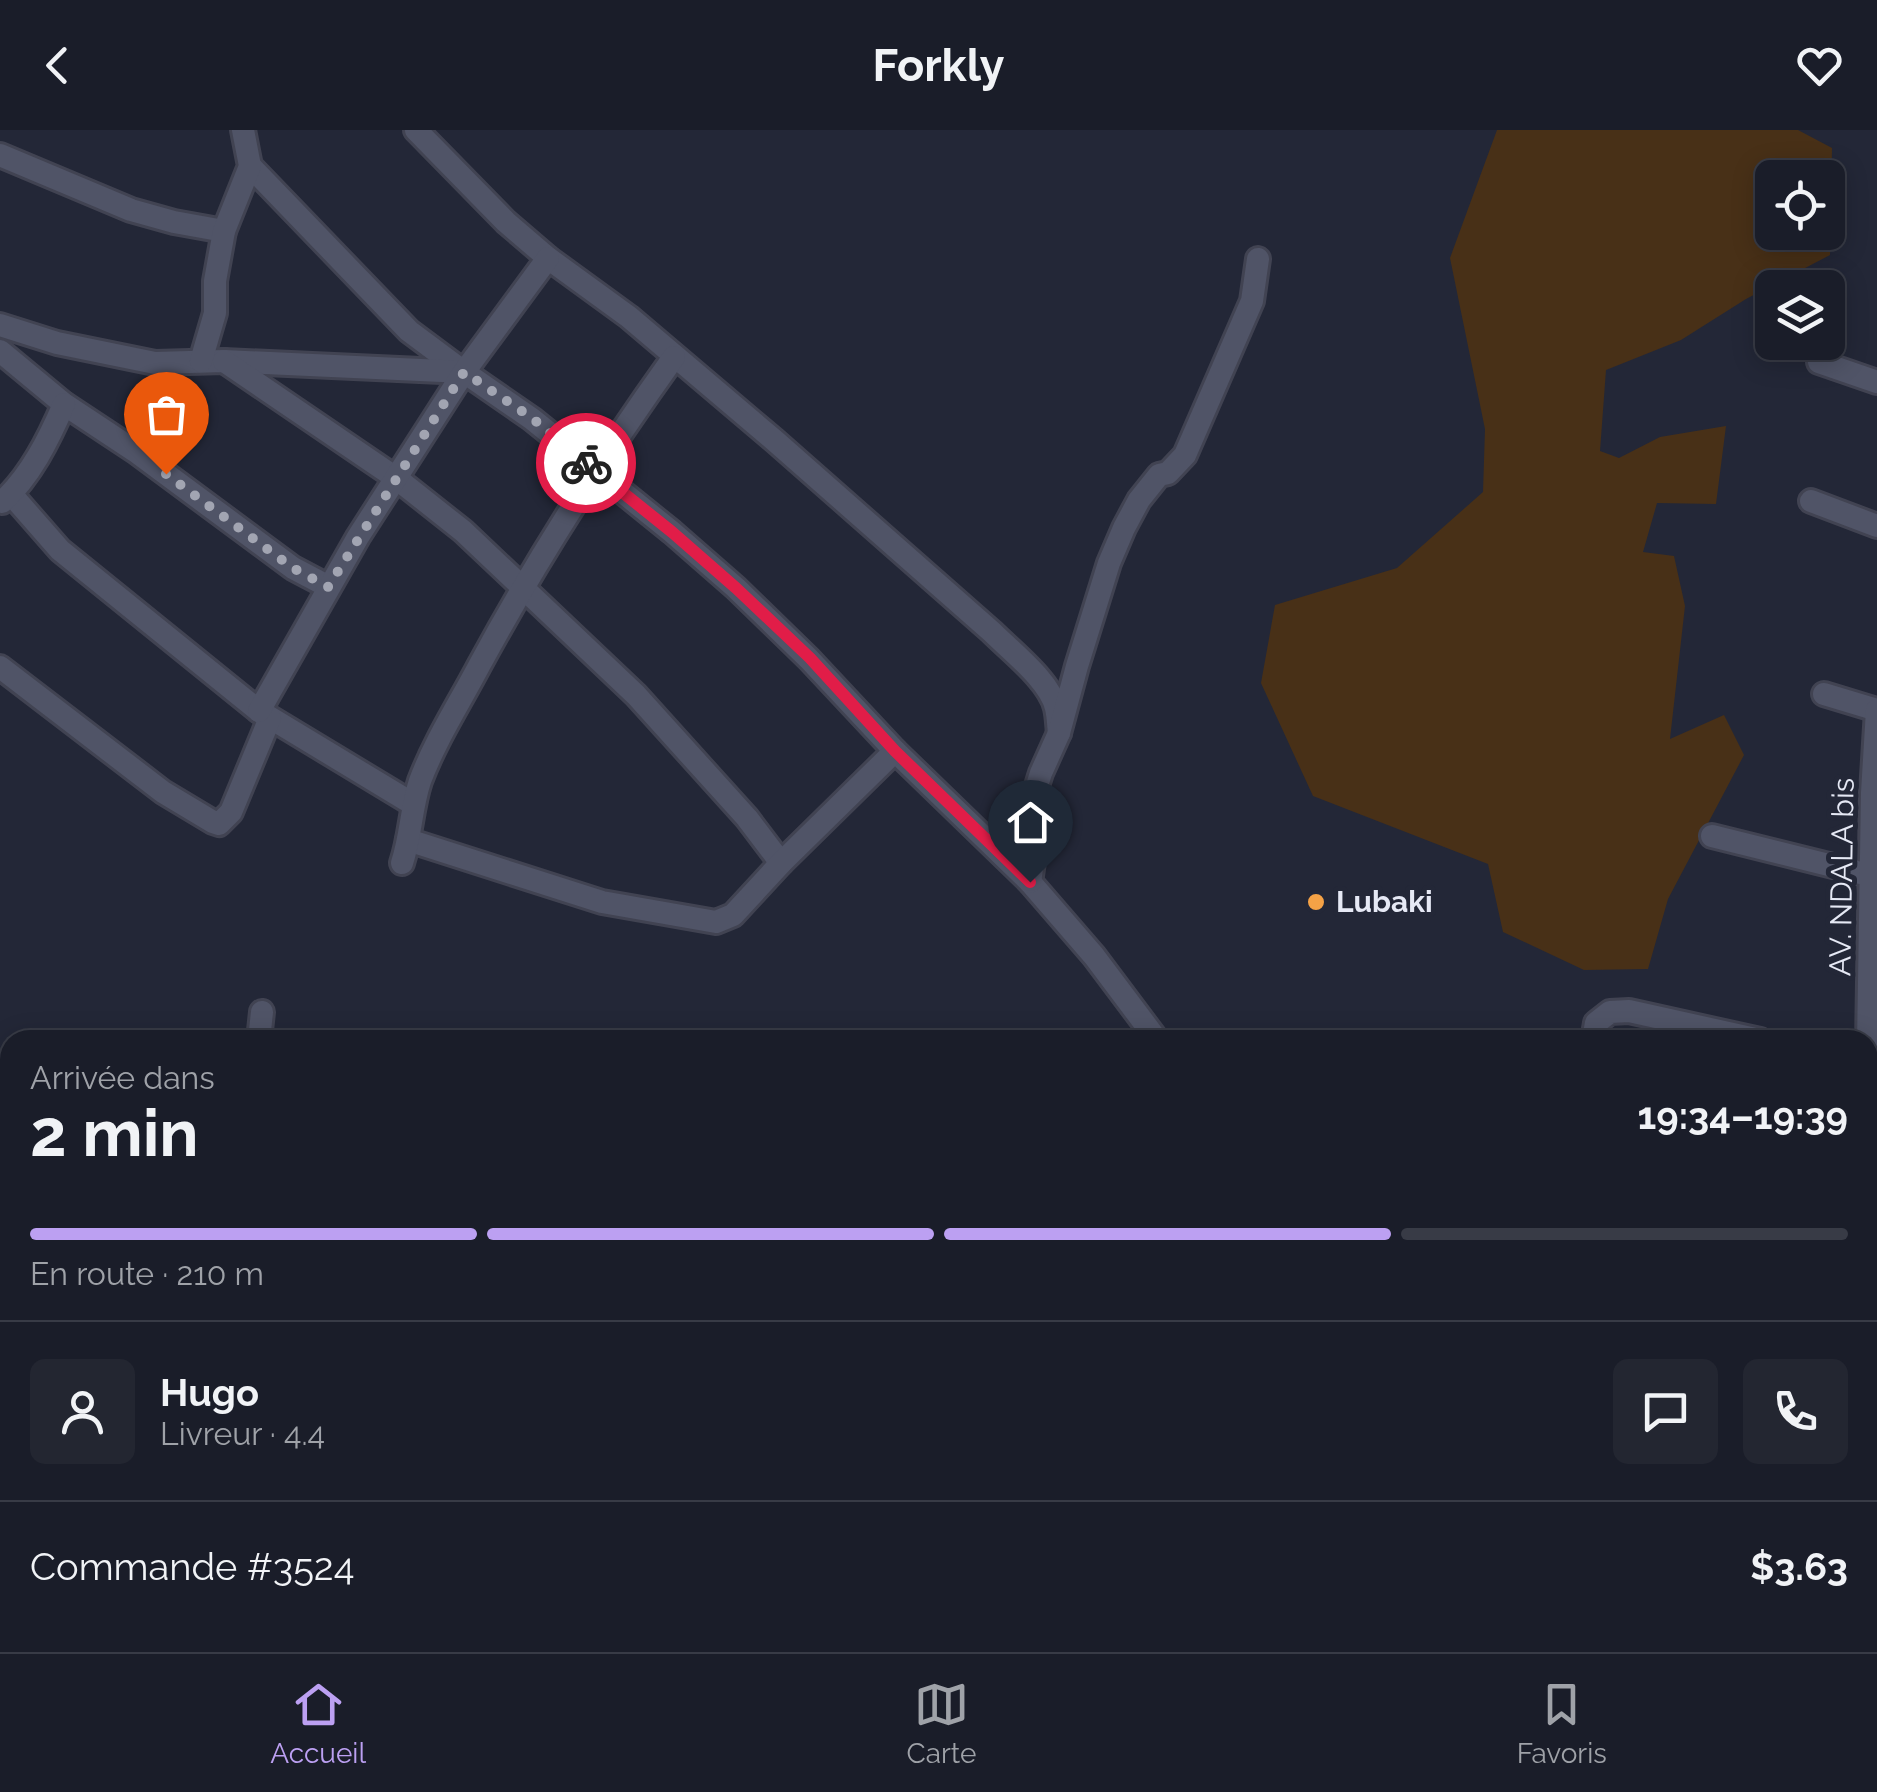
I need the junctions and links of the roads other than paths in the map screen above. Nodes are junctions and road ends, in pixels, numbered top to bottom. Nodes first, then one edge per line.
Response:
1 (243, 130) edge
2 (416, 130) edge
3 (0, 155) edge
4 (250, 166) junction
5 (224, 231) junction
6 (548, 258) junction
7 (1258, 259) dead end
8 (0, 326) edge
9 (0, 351) edge
10 (674, 357) junction
11 (212, 361) junction
12 (1819, 362) dead end
13 (464, 372) junction
14 (1877, 382) edge
15 (64, 404) junction
16 (598, 472) junction
17 (396, 478) junction
18 (6, 499) edge
19 (1811, 501) dead end
20 (1877, 526) edge
21 (523, 586) junction
22 (328, 587) junction
23 (0, 667) edge
24 (1824, 694) dead end
25 (1877, 710) edge
26 (264, 714) junction
27 (1060, 733) junction
28 (895, 751) junction
29 (413, 804) junction
30 (1712, 836) dead end
31 (782, 863) junction
32 (1874, 876) edge
33 (1030, 882) junction
34 (262, 1012) dead end
35 (260, 1030) edge
36 (1150, 1030) edge
37 (1596, 1030) edge
38 (1715, 1030) edge
39 (1868, 1030) edge

1 - 4 street
2 - 6 street
3 - 5 street
4 - 5 street
4 - 13 street
5 - 11 street
6 - 10 street
6 - 13 street
7 - 27 street
8 - 11 street
9 - 15 street
10 - 16 street
10 - 27 street
11 - 13 street
11 - 17 street
12 - 14 street
13 - 16 street
13 - 17 street
15 - 18 street
15 - 22 street
16 - 21 street
16 - 28 street
17 - 21 street
17 - 22 street
18 - 26 street
19 - 20 street
21 - 29 street
21 - 31 street
22 - 26 street
23 - 26 street
24 - 25 street
25 - 32 street, AV. NDALA bis
26 - 29 street
27 - 33 street
28 - 31 street
28 - 33 street
29 - 31 street
30 - 32 street
32 - 39 street, AV. NDALA bis
33 - 36 street
34 - 35 street
37 - 38 street

